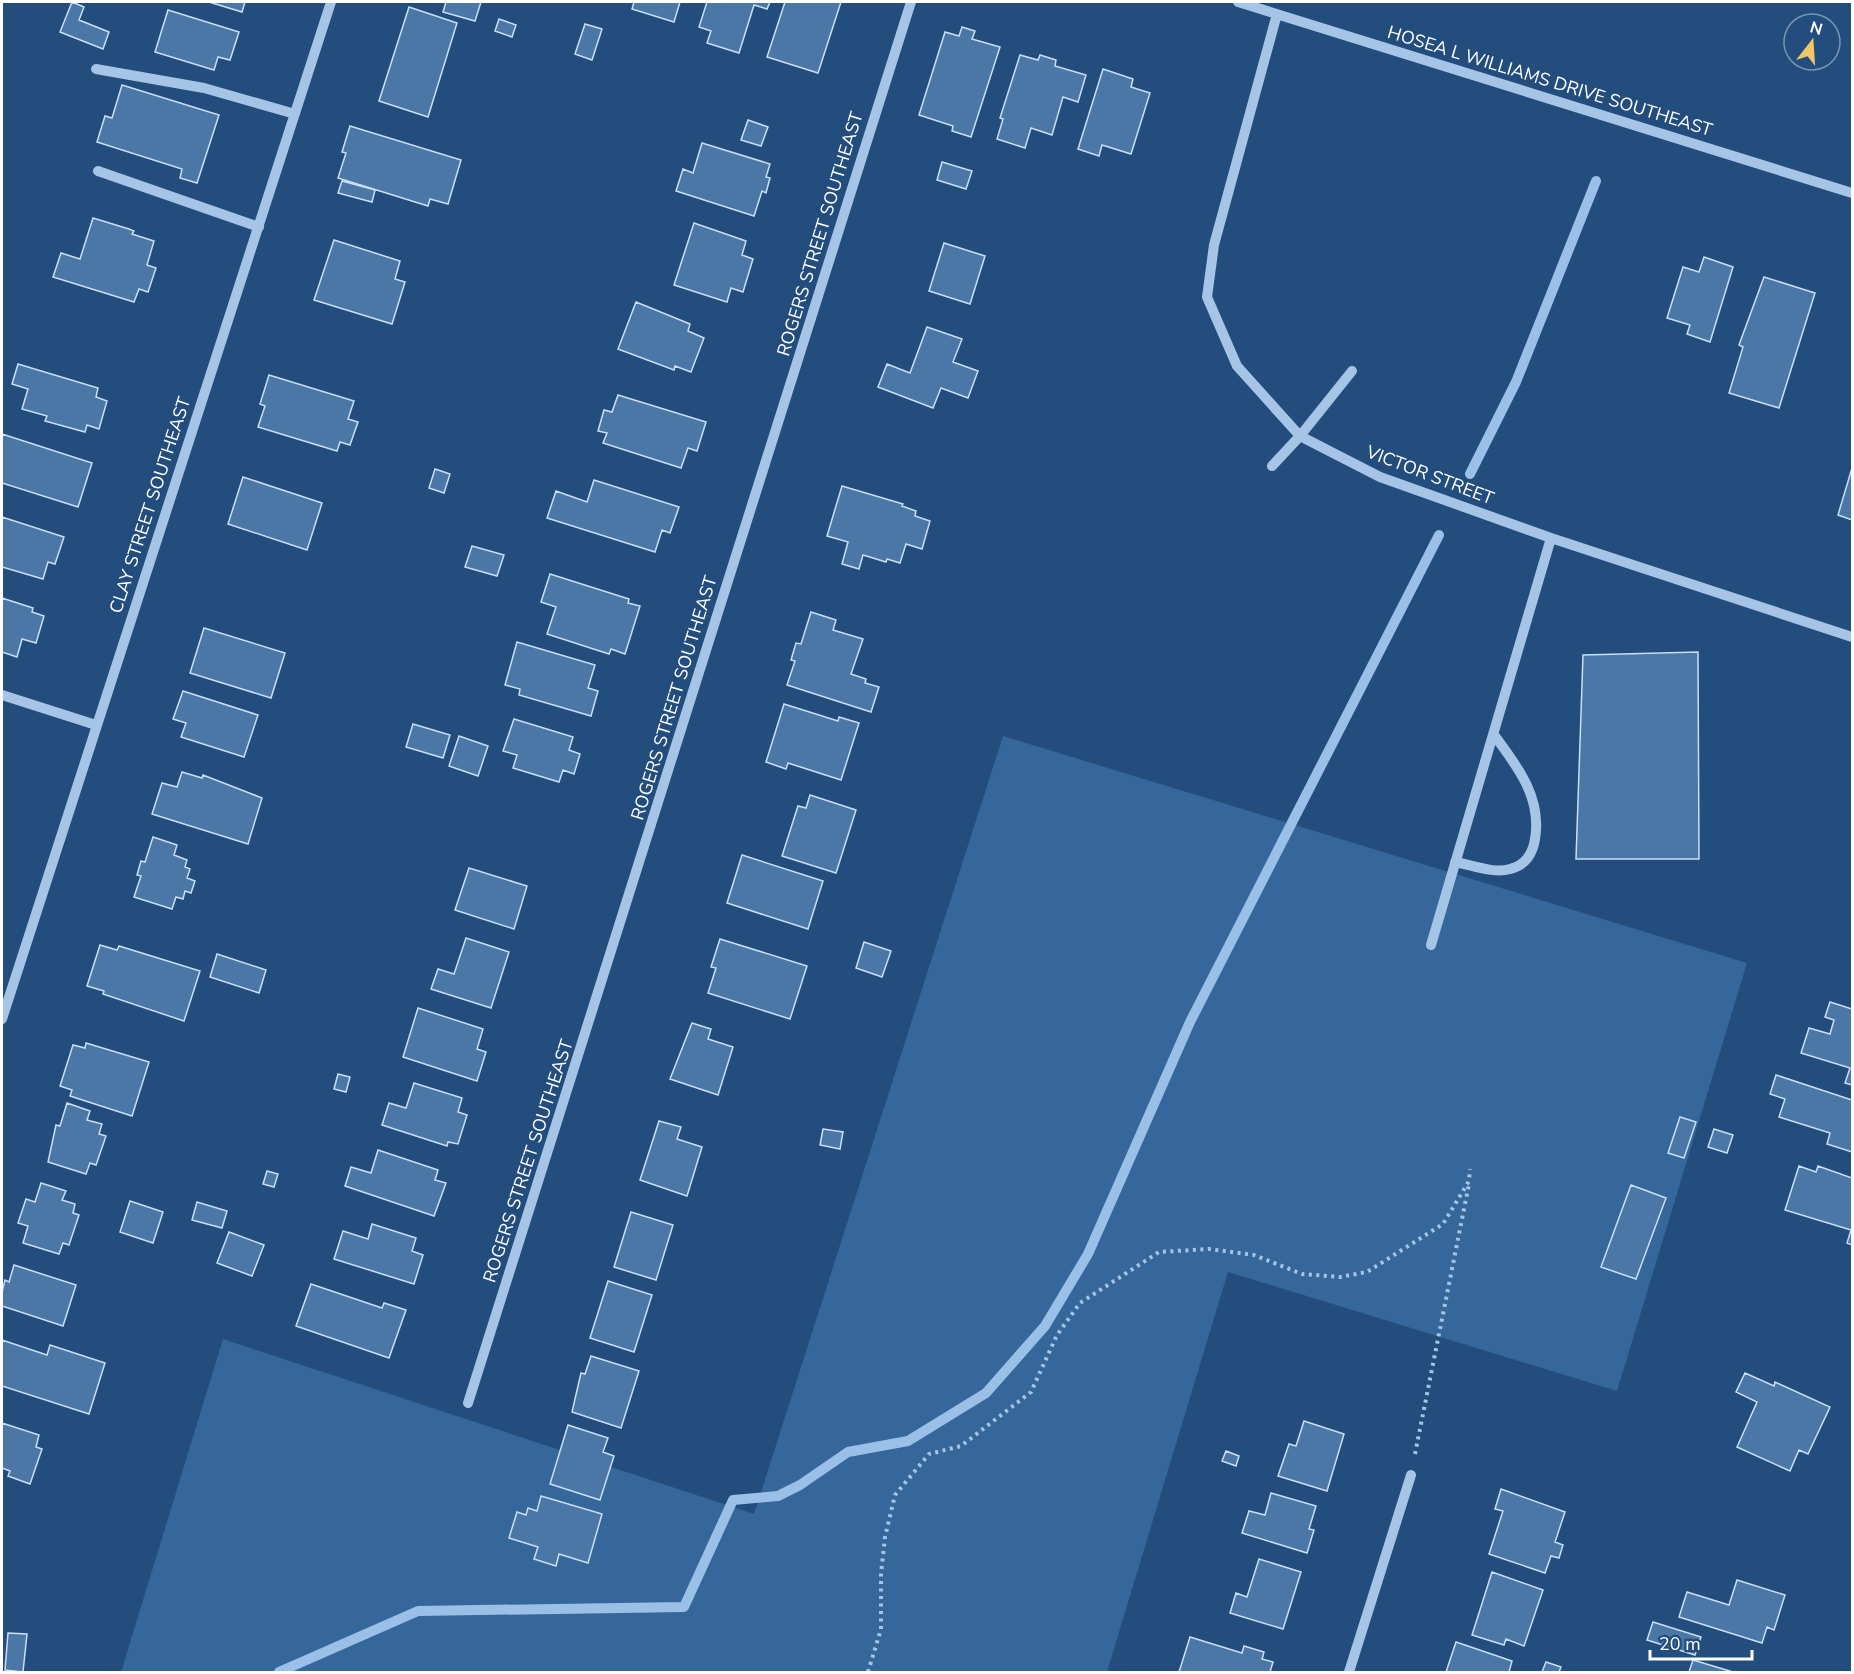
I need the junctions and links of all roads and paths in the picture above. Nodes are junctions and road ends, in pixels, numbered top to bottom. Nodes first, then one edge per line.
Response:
1 (331, 2) edge
2 (911, 2) edge
3 (1238, 2) edge
4 (1277, 14) junction
5 (96, 69) dead end
6 (295, 114) junction
7 (98, 171) dead end
8 (1852, 193) edge
9 (259, 227) junction
10 (1352, 371) dead end
11 (1300, 436) junction
12 (1272, 466) dead end
13 (1551, 538) junction
14 (1852, 637) edge
15 (2, 695) edge
16 (96, 725) junction
17 (1494, 735) junction
18 (1455, 862) junction
19 (1431, 945) dead end
20 (2, 1019) edge
21 (1470, 1169) dead end
22 (1469, 1181) junction
23 (468, 1403) dead end
24 (1411, 1475) joint
25 (868, 1672) edge
26 (1349, 1672) edge

1 - 6 street, CLAY STREET SOUTHEAST
2 - 23 street, ROGERS STREET SOUTHEAST
3 - 4 street, HOSEA L WILLIAMS DRIVE SOUTHEAST
4 - 8 street, HOSEA L WILLIAMS DRIVE SOUTHEAST
4 - 11 street, VICTOR STREET
5 - 6 street
6 - 9 street, CLAY STREET SOUTHEAST
7 - 9 street
9 - 16 street, CLAY STREET SOUTHEAST
10 - 11 street
11 - 12 street
11 - 13 street, VICTOR STREET
13 - 14 street, VICTOR STREET
13 - 17 street
15 - 16 street
16 - 20 street, CLAY STREET SOUTHEAST
17 - 18 street
17 - 18 street
18 - 19 street
21 - 22 path
22 - 24 path
22 - 25 path
24 - 26 street

